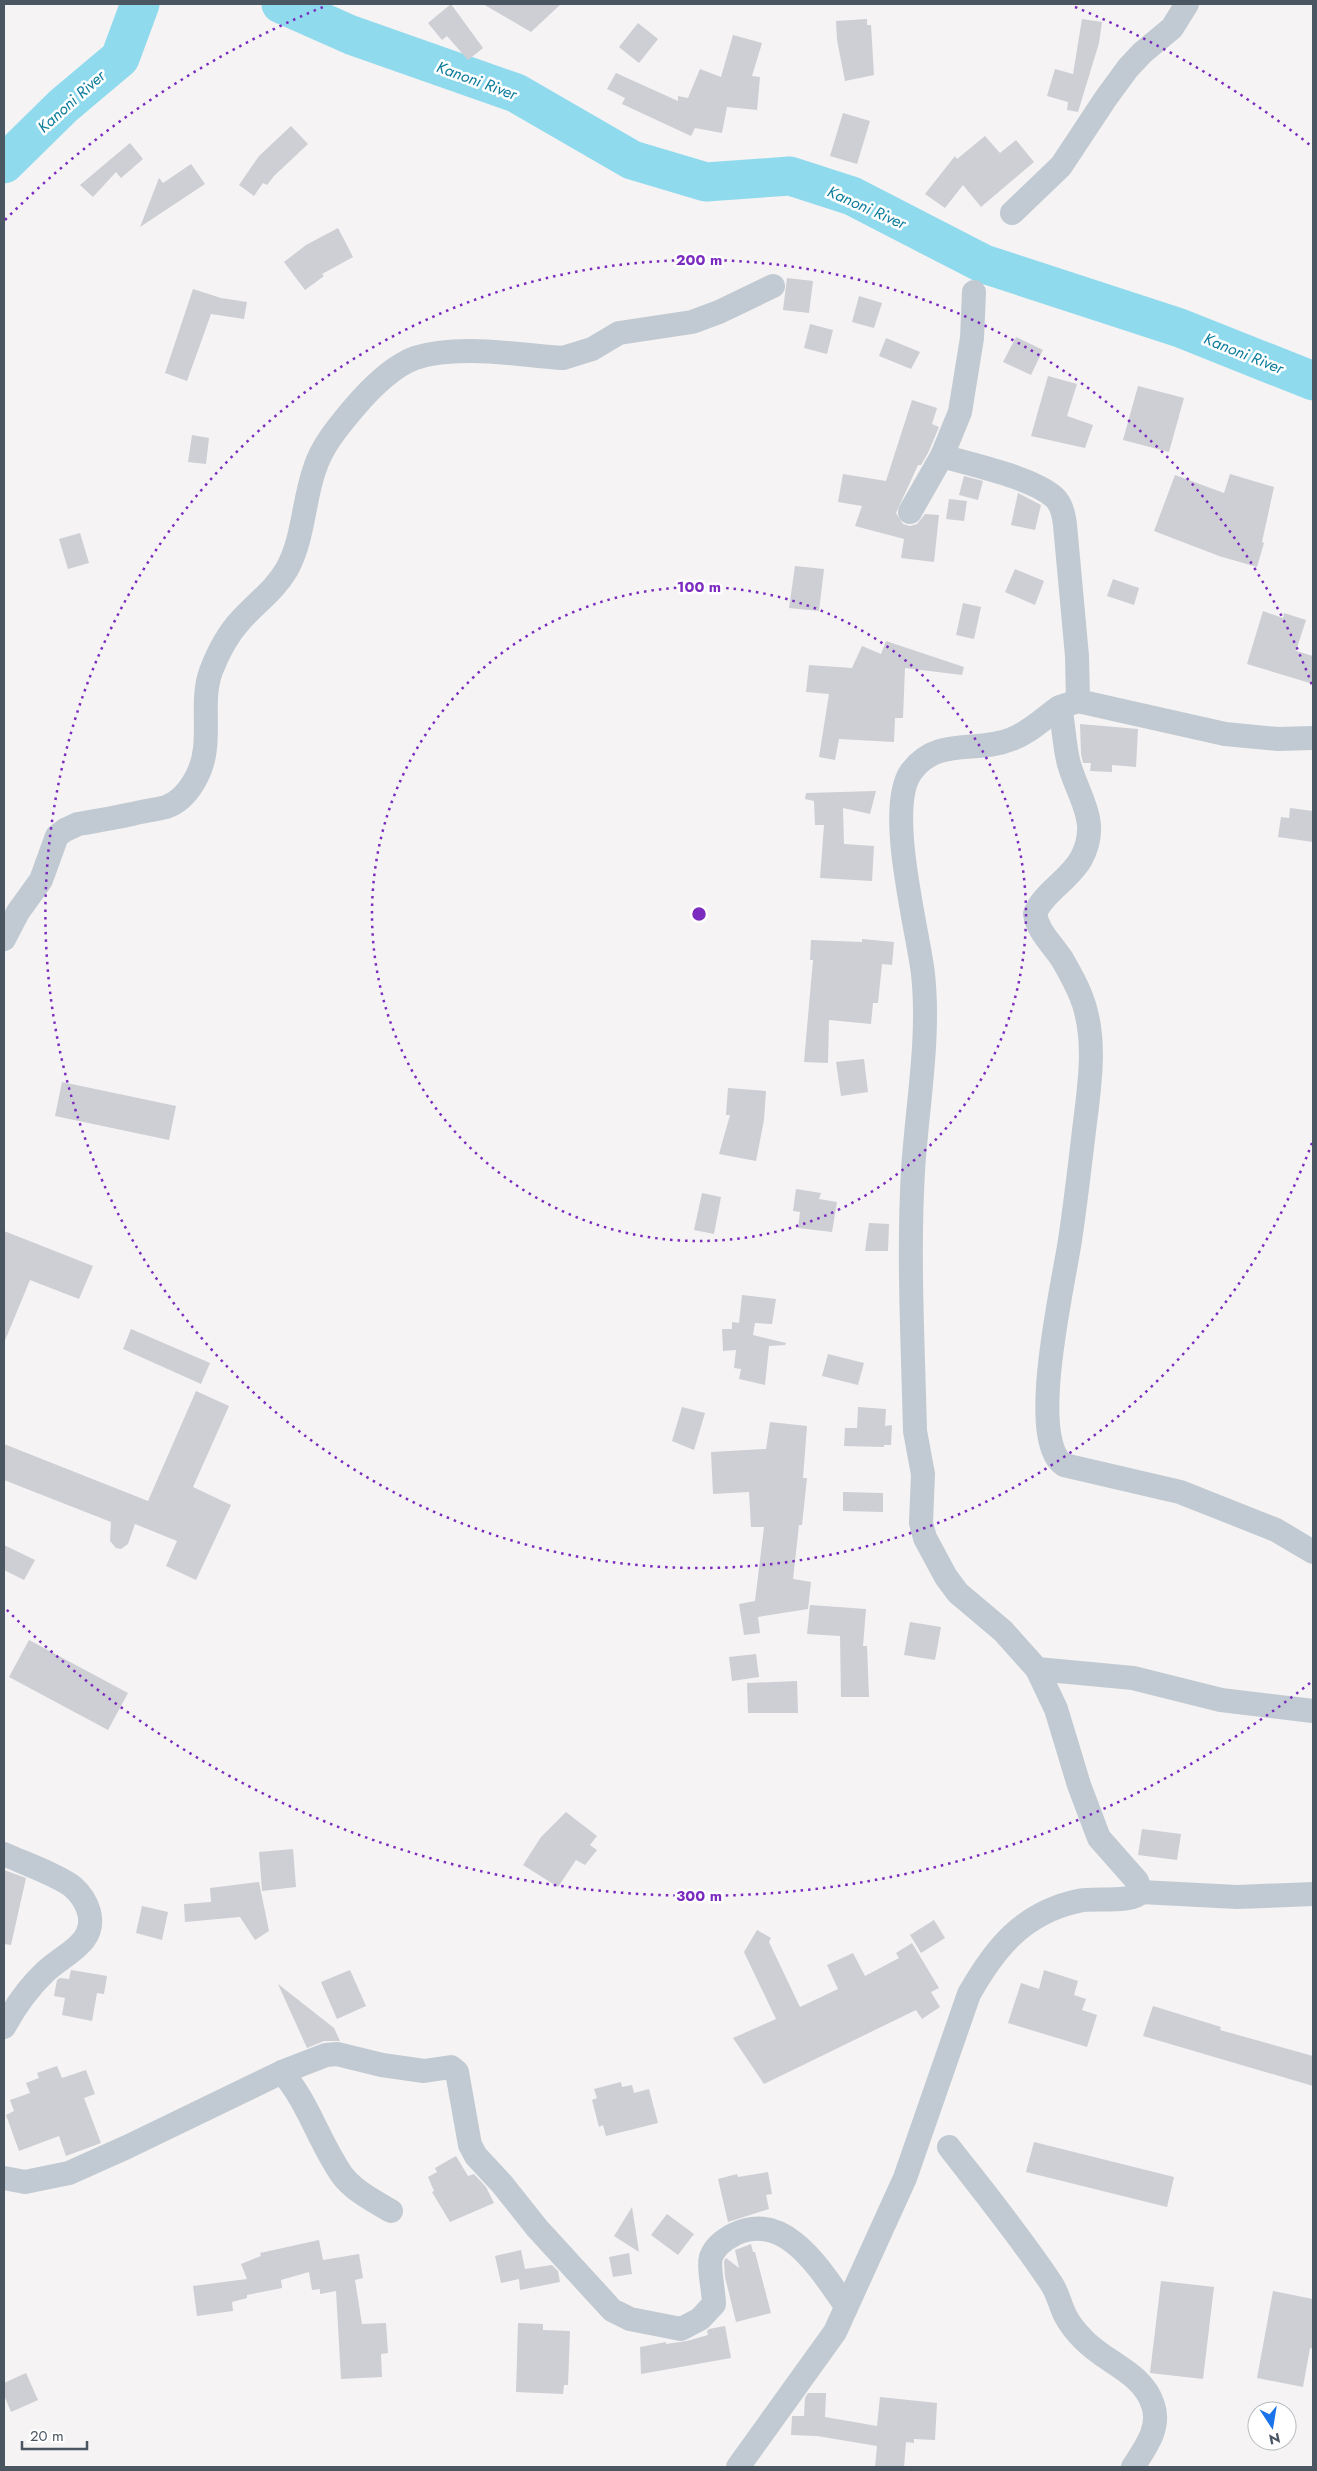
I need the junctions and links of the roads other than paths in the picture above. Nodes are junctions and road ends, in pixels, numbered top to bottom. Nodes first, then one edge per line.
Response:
1 (1187, 4) edge
2 (1012, 213) dead end
3 (773, 286) dead end
4 (974, 292) dead end
5 (942, 456) junction
6 (910, 512) dead end
7 (1069, 704) junction
8 (1313, 738) edge
9 (4, 939) edge
10 (1313, 1552) edge
11 (1037, 1669) junction
12 (1313, 1711) edge
13 (4, 1854) edge
14 (1141, 1892) junction
15 (1313, 1894) edge
16 (4, 2027) edge
17 (282, 2072) junction
18 (949, 2147) dead end
19 (4, 2178) edge
20 (391, 2211) dead end
21 (846, 2306) junction
22 (738, 2467) edge
23 (1134, 2467) edge

1 - 2 street
3 - 9 street
4 - 5 street
5 - 6 street
5 - 7 street
7 - 8 street
7 - 10 street
7 - 11 street
11 - 12 street
11 - 14 street
13 - 16 street
14 - 15 street
14 - 21 street
17 - 19 street
17 - 20 street
17 - 21 street
18 - 23 street
21 - 22 street

